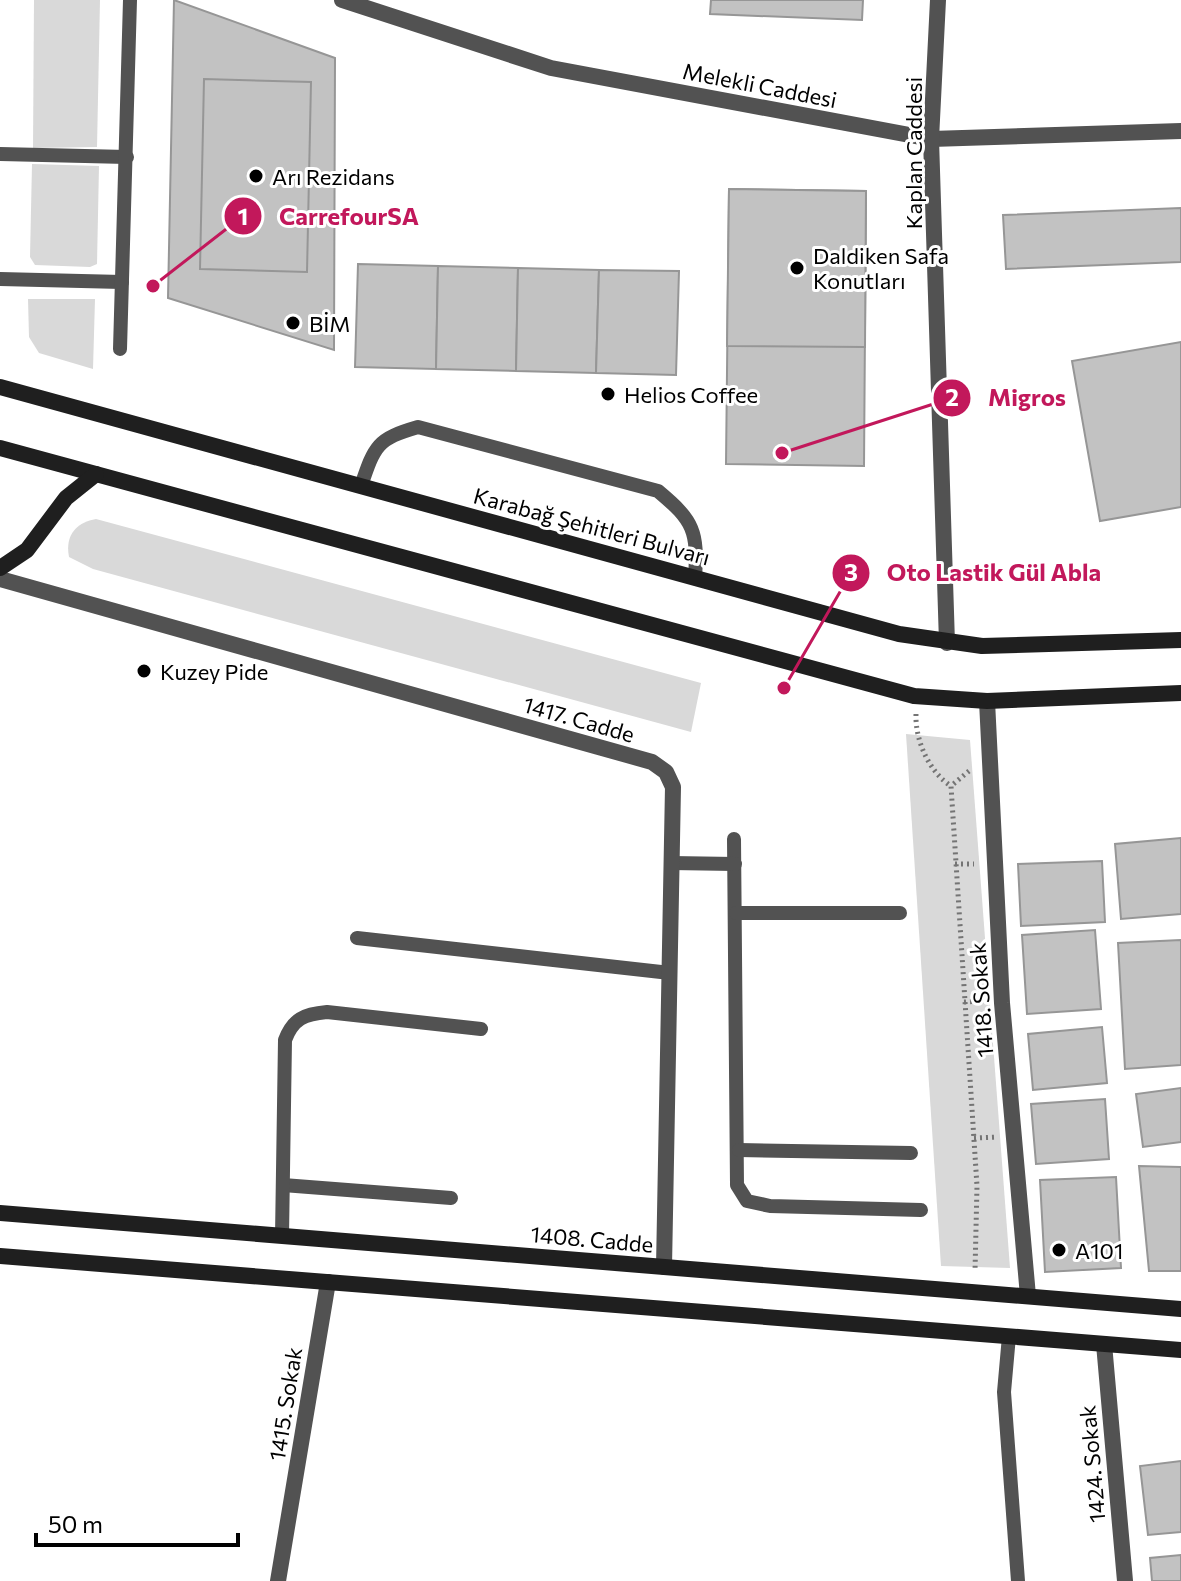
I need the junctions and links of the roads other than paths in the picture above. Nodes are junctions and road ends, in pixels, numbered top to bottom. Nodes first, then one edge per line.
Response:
1 (130, 0) edge
2 (342, 0) edge
3 (938, 0) edge
4 (1181, 131) edge
5 (931, 139) junction
6 (0, 154) edge
7 (127, 157) junction
8 (0, 279) edge
9 (122, 282) junction
10 (120, 349) dead end
11 (0, 387) edge
12 (0, 448) edge
13 (96, 474) junction
14 (361, 486) junction
15 (0, 568) edge
16 (695, 578) junction
17 (0, 579) edge
18 (1181, 640) edge
19 (947, 643) junction
20 (1181, 693) edge
21 (987, 701) junction
22 (734, 839) dead end
23 (671, 863) junction
24 (735, 864) junction
25 (736, 913) junction
26 (900, 913) dead end
27 (357, 938) dead end
28 (670, 973) junction
29 (481, 1029) dead end
30 (739, 1150) junction
31 (911, 1153) dead end
32 (283, 1185) junction
33 (451, 1198) dead end
34 (921, 1210) dead end
35 (0, 1213) edge
36 (282, 1236) junction
37 (0, 1256) edge
38 (664, 1267) junction
39 (328, 1282) junction
40 (1028, 1296) junction
41 (1181, 1309) edge
42 (1009, 1336) junction
43 (1104, 1344) junction
44 (1181, 1350) edge
45 (278, 1581) edge
46 (1018, 1581) edge
47 (1125, 1581) edge

1 - 7 lane
2 - 5 street, Melekli Caddesi
3 - 5 street, Kaplan Caddesi
4 - 5 street, Melekli Caddesi
5 - 19 street, Kaplan Caddesi
6 - 7 lane
7 - 9 lane
8 - 9 lane
9 - 10 lane
11 - 14 main road, Karabağ Şehitleri Bulvarı
12 - 13 main road
13 - 15 main road
13 - 21 main road
14 - 16 main road, Karabağ Şehitleri Bulvarı
14 - 16 lane
16 - 19 main road, Karabağ Şehitleri Bulvarı
17 - 23 street, 1417. Cadde
18 - 19 main road, Karabağ Şehitleri Bulvarı
20 - 21 main road
21 - 40 street, 1418. Sokak
22 - 24 lane
23 - 24 lane
23 - 28 street, 1417. Cadde
24 - 25 lane
25 - 26 lane
25 - 30 lane
27 - 28 lane
28 - 38 street, 1417. Cadde
29 - 32 lane
30 - 31 lane
30 - 34 lane
32 - 33 lane
32 - 36 lane
35 - 36 main road, 1408. Cadde
36 - 38 main road, 1408. Cadde
37 - 39 main road
38 - 40 main road, 1408. Cadde
39 - 42 main road
39 - 45 street, 1415. Sokak
40 - 41 main road, 1408. Cadde
42 - 43 main road
42 - 46 lane
43 - 44 main road
43 - 47 street, 1424. Sokak

